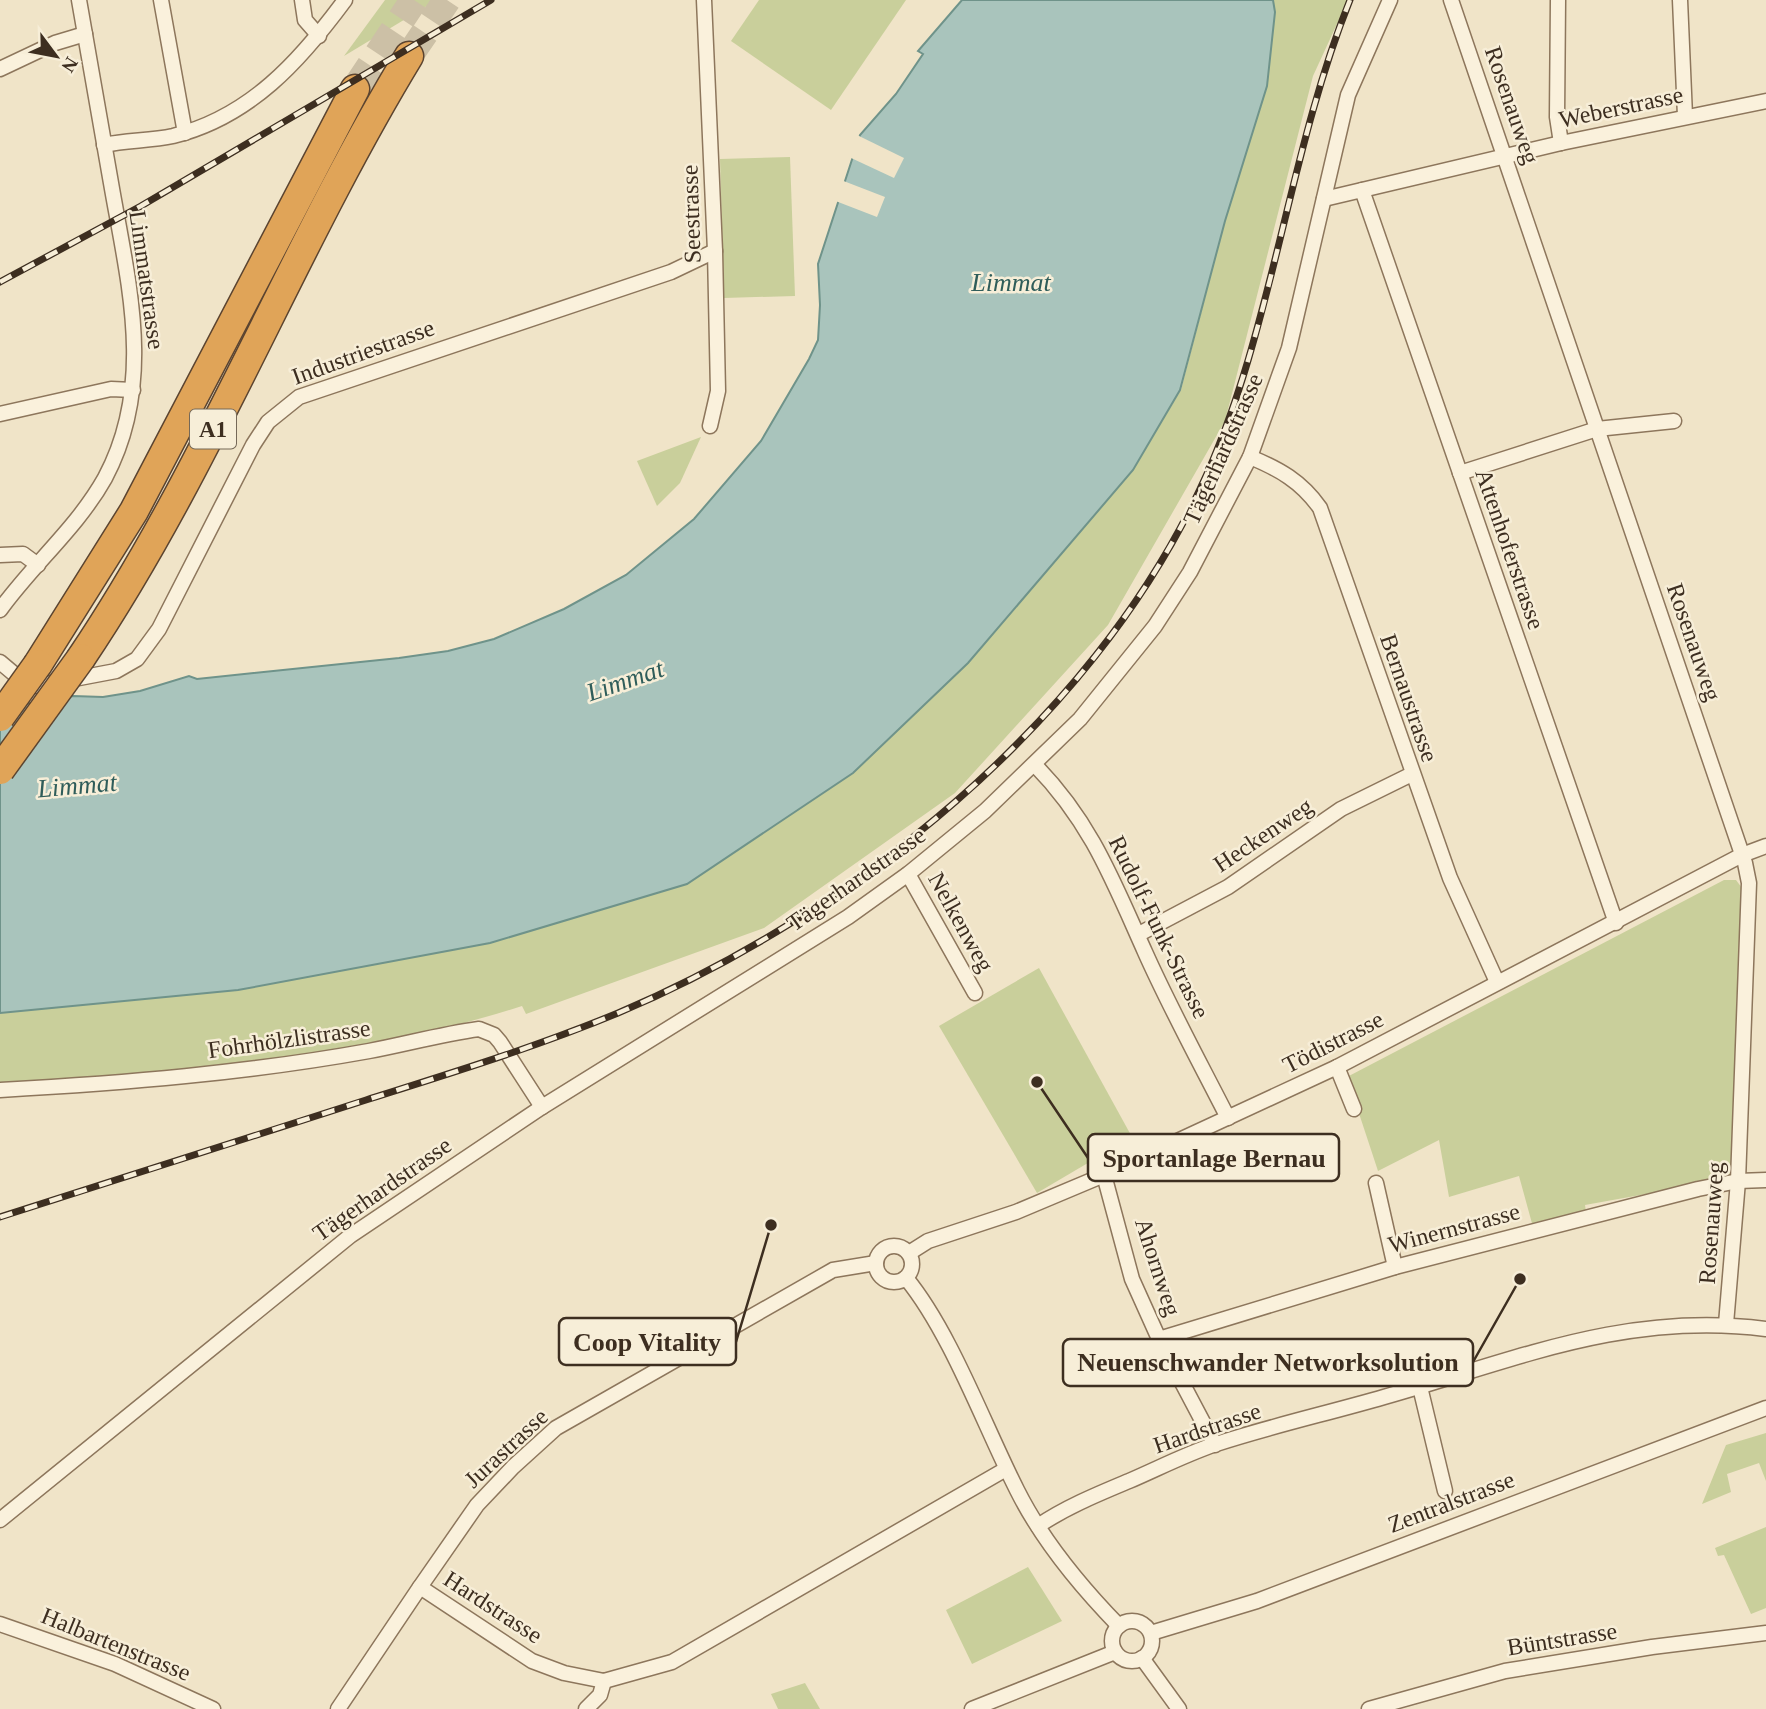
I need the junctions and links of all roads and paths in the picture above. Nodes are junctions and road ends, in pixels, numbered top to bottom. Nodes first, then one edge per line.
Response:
1 (79, 0) edge
2 (161, 0) edge
3 (302, 0) edge
4 (345, 0) edge
5 (704, 0) edge
6 (1390, 0) edge
7 (1451, 0) edge
8 (1558, 0) edge
9 (1680, 0) edge
10 (85, 34) junction
11 (319, 36) junction
12 (409, 57) tunnel mouth
13 (0, 69) edge
14 (355, 89) tunnel mouth
15 (1766, 101) edge
16 (1685, 116) junction
17 (185, 132) junction
18 (1561, 143) junction
19 (104, 145) junction
20 (1506, 157) junction
21 (1362, 190) junction
22 (1324, 199) junction
23 (715, 251) junction
24 (133, 390) junction
25 (0, 414) edge
26 (1674, 421) dead end
27 (710, 426) dead end
28 (1597, 429) junction
29 (1250, 457) junction
30 (1460, 473) junction
31 (0, 555) edge
32 (38, 565) junction
33 (0, 610) edge
34 (0, 662) edge
35 (38, 675) junction
36 (0, 717) edge
37 (1035, 765) junction
38 (0, 770) edge
39 (1412, 774) junction
40 (1766, 846) edge
41 (1742, 855) junction
42 (908, 874) junction
43 (1616, 923) junction
44 (1139, 934) junction
45 (1497, 982) junction
46 (975, 993) dead end
47 (1337, 1067) junction
48 (0, 1090) edge
49 (542, 1107) junction
50 (1354, 1109) dead end
51 (1228, 1118) junction
52 (1104, 1175) junction
53 (1766, 1180) edge
54 (1738, 1181) junction
55 (1376, 1183) dead end
56 (909, 1253) junction
57 (876, 1263) junction
58 (1395, 1267) junction
59 (906, 1278) junction
60 (1726, 1324) junction
61 (1766, 1329) edge
62 (1159, 1339) junction
63 (1420, 1387) junction
64 (1766, 1408) edge
65 (1215, 1445) junction
66 (1006, 1469) junction
67 (1445, 1491) dead end
68 (0, 1520) edge
69 (1038, 1526) junction
70 (420, 1587) junction
71 (0, 1624) edge
72 (1119, 1626) junction
73 (1151, 1633) junction
74 (1766, 1633) edge
75 (1115, 1652) junction
76 (1142, 1658) junction
77 (604, 1681) junction
78 (213, 1709) edge
79 (338, 1709) edge
80 (586, 1709) edge
81 (972, 1709) edge
82 (1179, 1709) edge
83 (1369, 1709) edge

1 - 10 street, Limmatstrasse
2 - 17 street
3 - 11 street
4 - 11 street
5 - 23 street, Seestrasse
6 - 22 street, Tägerhardstrasse
7 - 20 street, Rosenauweg
8 - 18 street
9 - 16 street
10 - 13 street
10 - 19 street, Limmatstrasse
11 - 17 street
12 - 38 highway, A1, bridge
14 - 35 highway, A1
15 - 16 street, Weberstrasse
16 - 18 street, Weberstrasse
17 - 19 street
18 - 20 street, Weberstrasse
19 - 24 street, Limmatstrasse
20 - 21 street, Weberstrasse
20 - 28 street, Rosenauweg
21 - 22 street, Weberstrasse
21 - 30 street, Attenhoferstrasse
22 - 29 street, Tägerhardstrasse
23 - 27 street, Seestrasse
23 - 35 street, Industriestrasse
24 - 25 street
24 - 32 street, Limmatstrasse
26 - 28 street
28 - 30 street
28 - 41 street, Rosenauweg
29 - 37 street, Tägerhardstrasse
29 - 39 street, Bernaustrasse
30 - 43 street, Attenhoferstrasse
31 - 32 street
32 - 33 street, Limmatstrasse
34 - 35 street
35 - 36 highway, A1, bridge
37 - 42 street, Tägerhardstrasse
37 - 44 street, Rudolf-Funk-Strasse
39 - 44 street, Heckenweg
39 - 45 street, Bernaustrasse
40 - 41 street, Tödistrasse
41 - 43 street, Tödistrasse
41 - 54 street, Rosenauweg
42 - 46 street, Nelkenweg
42 - 49 street, Tägerhardstrasse
43 - 45 street, Tödistrasse
44 - 51 street, Rudolf-Funk-Strasse
45 - 47 street, Tödistrasse
47 - 50 street
47 - 51 street, Tödistrasse
48 - 49 street, Fohrhölzlistrasse
49 - 68 street, Tägerhardstrasse
51 - 52 street, Tödistrasse
52 - 56 street, Tödistrasse
52 - 62 street, Ahornweg
53 - 54 street, Winernstrasse
54 - 58 street, Winernstrasse
54 - 60 street, Rosenauweg
55 - 58 street
56 - 57 street
56 - 59 street
57 - 59 street
57 - 70 street, Jurastrasse
58 - 62 street, Winernstrasse
59 - 66 street
60 - 61 street, Hardstrasse
60 - 63 street, Hardstrasse
62 - 65 street, Ahornweg
63 - 65 street, Hardstrasse
63 - 67 street
64 - 73 street, Zentralstrasse
65 - 69 street, Hardstrasse
66 - 69 street
66 - 77 street, Hardstrasse
69 - 72 street
70 - 77 street, Hardstrasse
70 - 79 street, Hardstrasse
71 - 78 street, Halbartenstrasse
72 - 73 street
72 - 75 street
73 - 76 street
74 - 83 street, Büntstrasse
75 - 76 street
75 - 81 street
76 - 82 street
77 - 80 street

